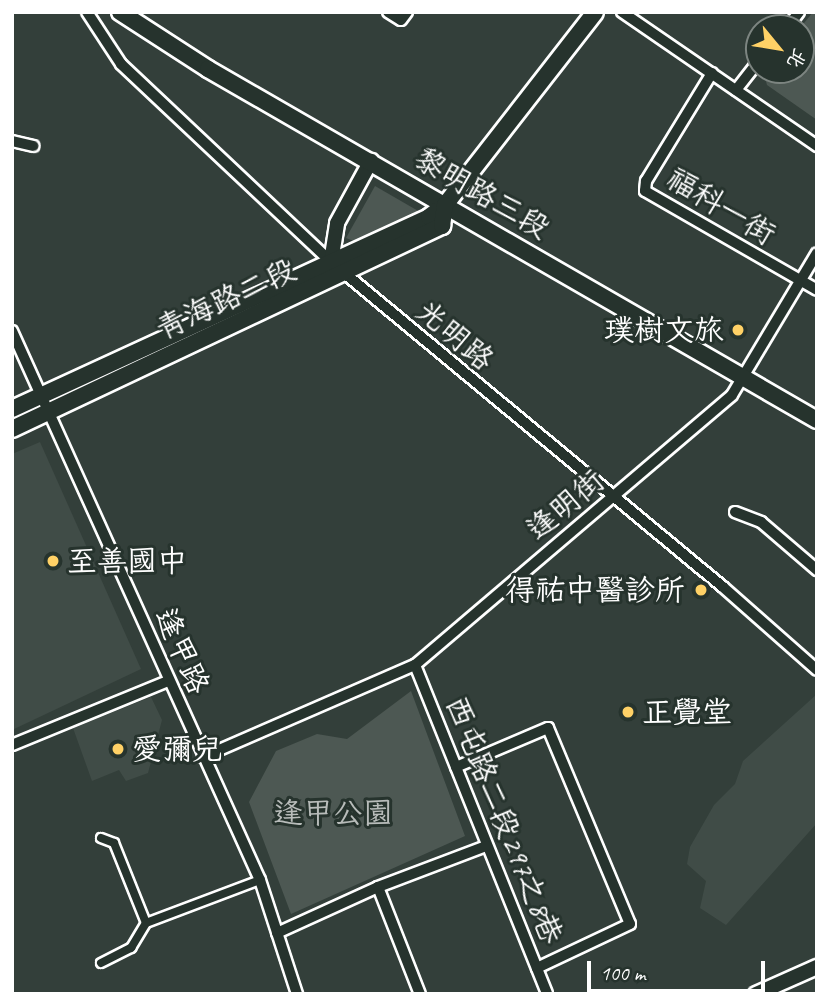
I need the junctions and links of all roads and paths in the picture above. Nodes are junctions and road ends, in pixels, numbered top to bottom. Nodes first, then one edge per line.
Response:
1 (87, 12) edge
2 (120, 12) edge
3 (388, 12) edge
4 (407, 12) edge
5 (595, 12) edge
6 (622, 12) edge
7 (712, 74) junction
8 (745, 79) edge
9 (736, 90) junction
10 (12, 141) edge
11 (33, 146) dead end
12 (817, 146) edge
13 (371, 161) junction
14 (445, 205) junction
15 (817, 253) edge
16 (331, 262) junction
17 (345, 275) junction
18 (801, 281) junction
19 (817, 290) edge
20 (12, 331) edge
21 (745, 379) junction
22 (41, 396) junction
23 (12, 409) edge
24 (50, 413) junction
25 (817, 420) edge
26 (12, 429) edge
27 (613, 497) junction
28 (735, 512) dead end
29 (817, 570) edge
30 (415, 665) junction
31 (817, 670) edge
32 (168, 681) junction
33 (12, 745) edge
34 (203, 757) junction
35 (456, 767) junction
36 (101, 838) dead end
37 (486, 846) junction
38 (260, 880) junction
39 (378, 887) junction
40 (146, 923) junction
41 (277, 933) junction
42 (100, 963) dead end
43 (817, 967) edge
44 (537, 968) junction
45 (297, 994) edge
46 (421, 994) edge
47 (547, 994) edge
48 (756, 994) edge

1 - 16 street, 光明路
2 - 13 main road, 黎明路三段
3 - 4 street
5 - 14 main road, 青海路二段
6 - 7 street
7 - 9 street
7 - 18 street, 福科一街
8 - 9 street
9 - 12 street
10 - 11 street
13 - 14 main road, 黎明路三段
13 - 16 street, 青海路二段
14 - 16 main road, 青海路二段
14 - 17 main road, 青海路二段
14 - 21 main road, 黎明路三段
15 - 18 street, 逢明街
16 - 17 street, 光明路
16 - 22 main road, 青海路二段
17 - 24 main road, 青海路二段
17 - 27 street, 光明路
18 - 19 street, 福科一街
18 - 21 street, 逢明街
20 - 22 street, 逢甲路
21 - 25 main road, 黎明路三段
21 - 27 street, 逢明街
22 - 23 main road, 青海路二段
22 - 24 street, 逢甲路
24 - 26 main road, 青海路二段
24 - 32 street, 逢甲路
27 - 30 street, 逢明街
27 - 31 street, 光明路
28 - 29 street
30 - 34 street, 逢明街
30 - 35 street, 西屯路二段297之8巷
32 - 33 street
32 - 34 street, 逢甲路
34 - 38 street, 逢甲路
35 - 37 street, 西屯路二段297之8巷
35 - 44 street
36 - 40 street
37 - 39 street
37 - 44 street, 西屯路二段297之8巷
38 - 40 street
38 - 41 street, 逢甲路
39 - 41 street
39 - 46 street
40 - 42 street
41 - 45 street, 逢甲路
43 - 48 street
44 - 47 street, 西屯路二段297之8巷

